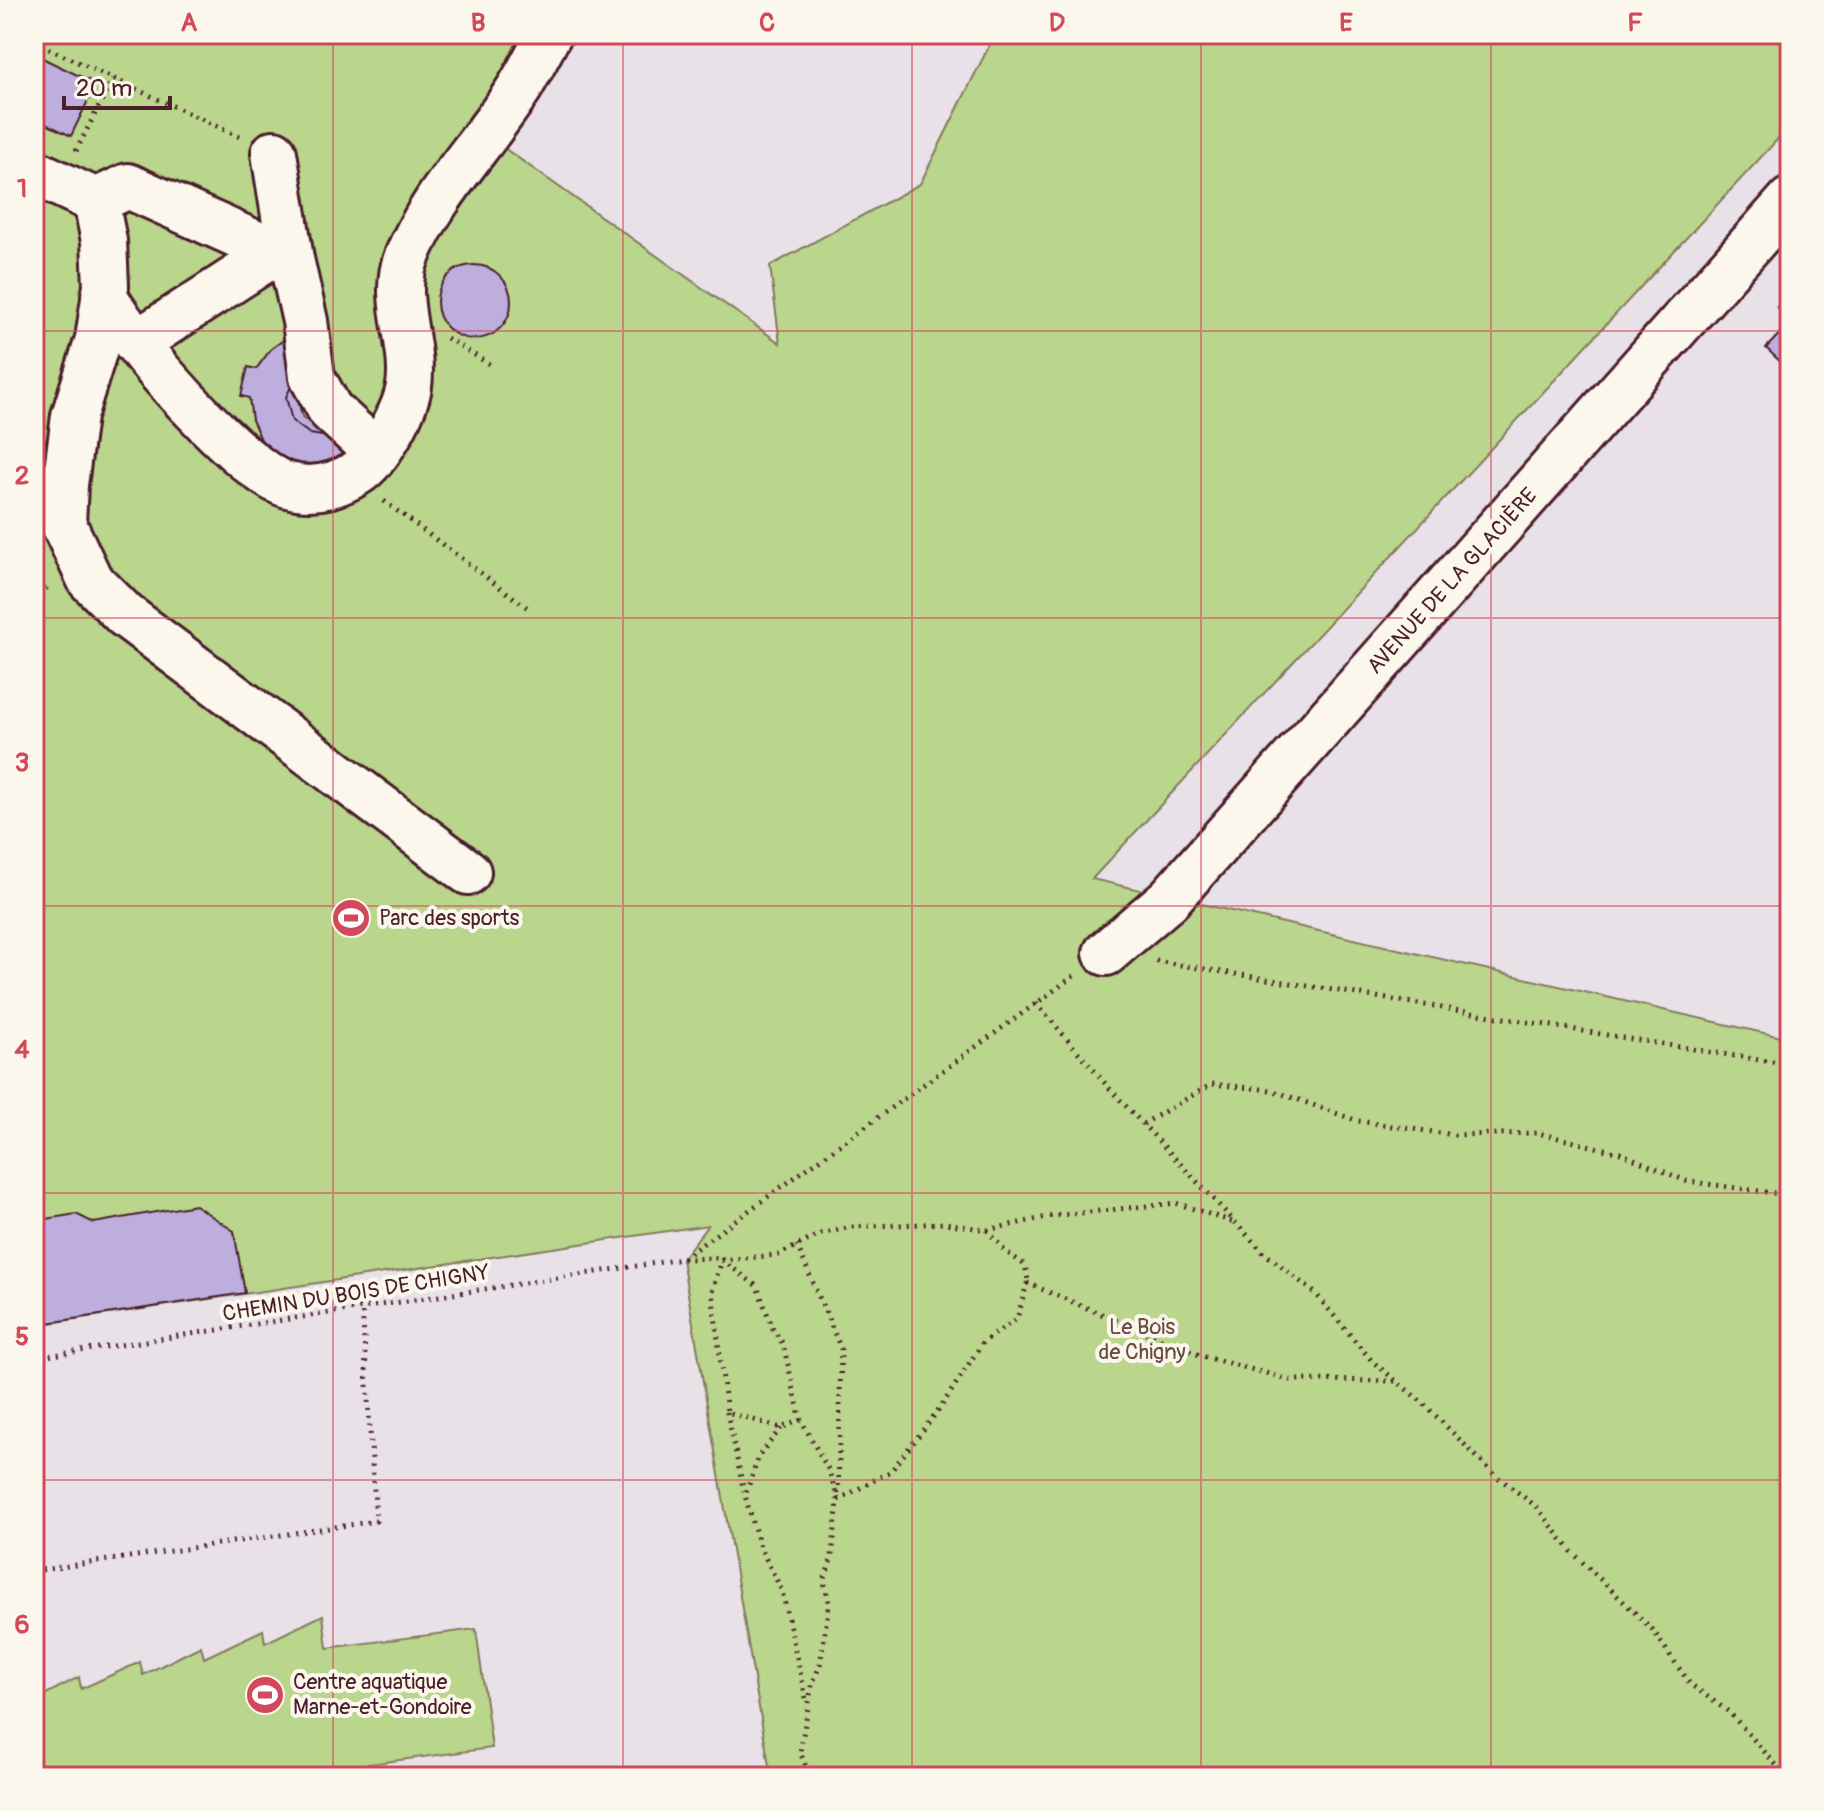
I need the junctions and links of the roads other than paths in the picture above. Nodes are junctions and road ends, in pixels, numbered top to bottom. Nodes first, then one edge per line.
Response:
1 (549, 34) edge
2 (274, 153) road end
3 (63, 186) edge
4 (1790, 200) edge
5 (283, 256) junction
6 (104, 296) junction
7 (136, 343) junction
8 (364, 465) junction
9 (468, 872) dead end
10 (1106, 953) road end

1 - 8 lane
2 - 5 lane
3 - 5 lane
3 - 6 lane
4 - 10 lane, AVENUE DE LA GLACIÈRE
5 - 7 lane
5 - 8 lane
6 - 7 lane
6 - 9 lane
7 - 8 lane

